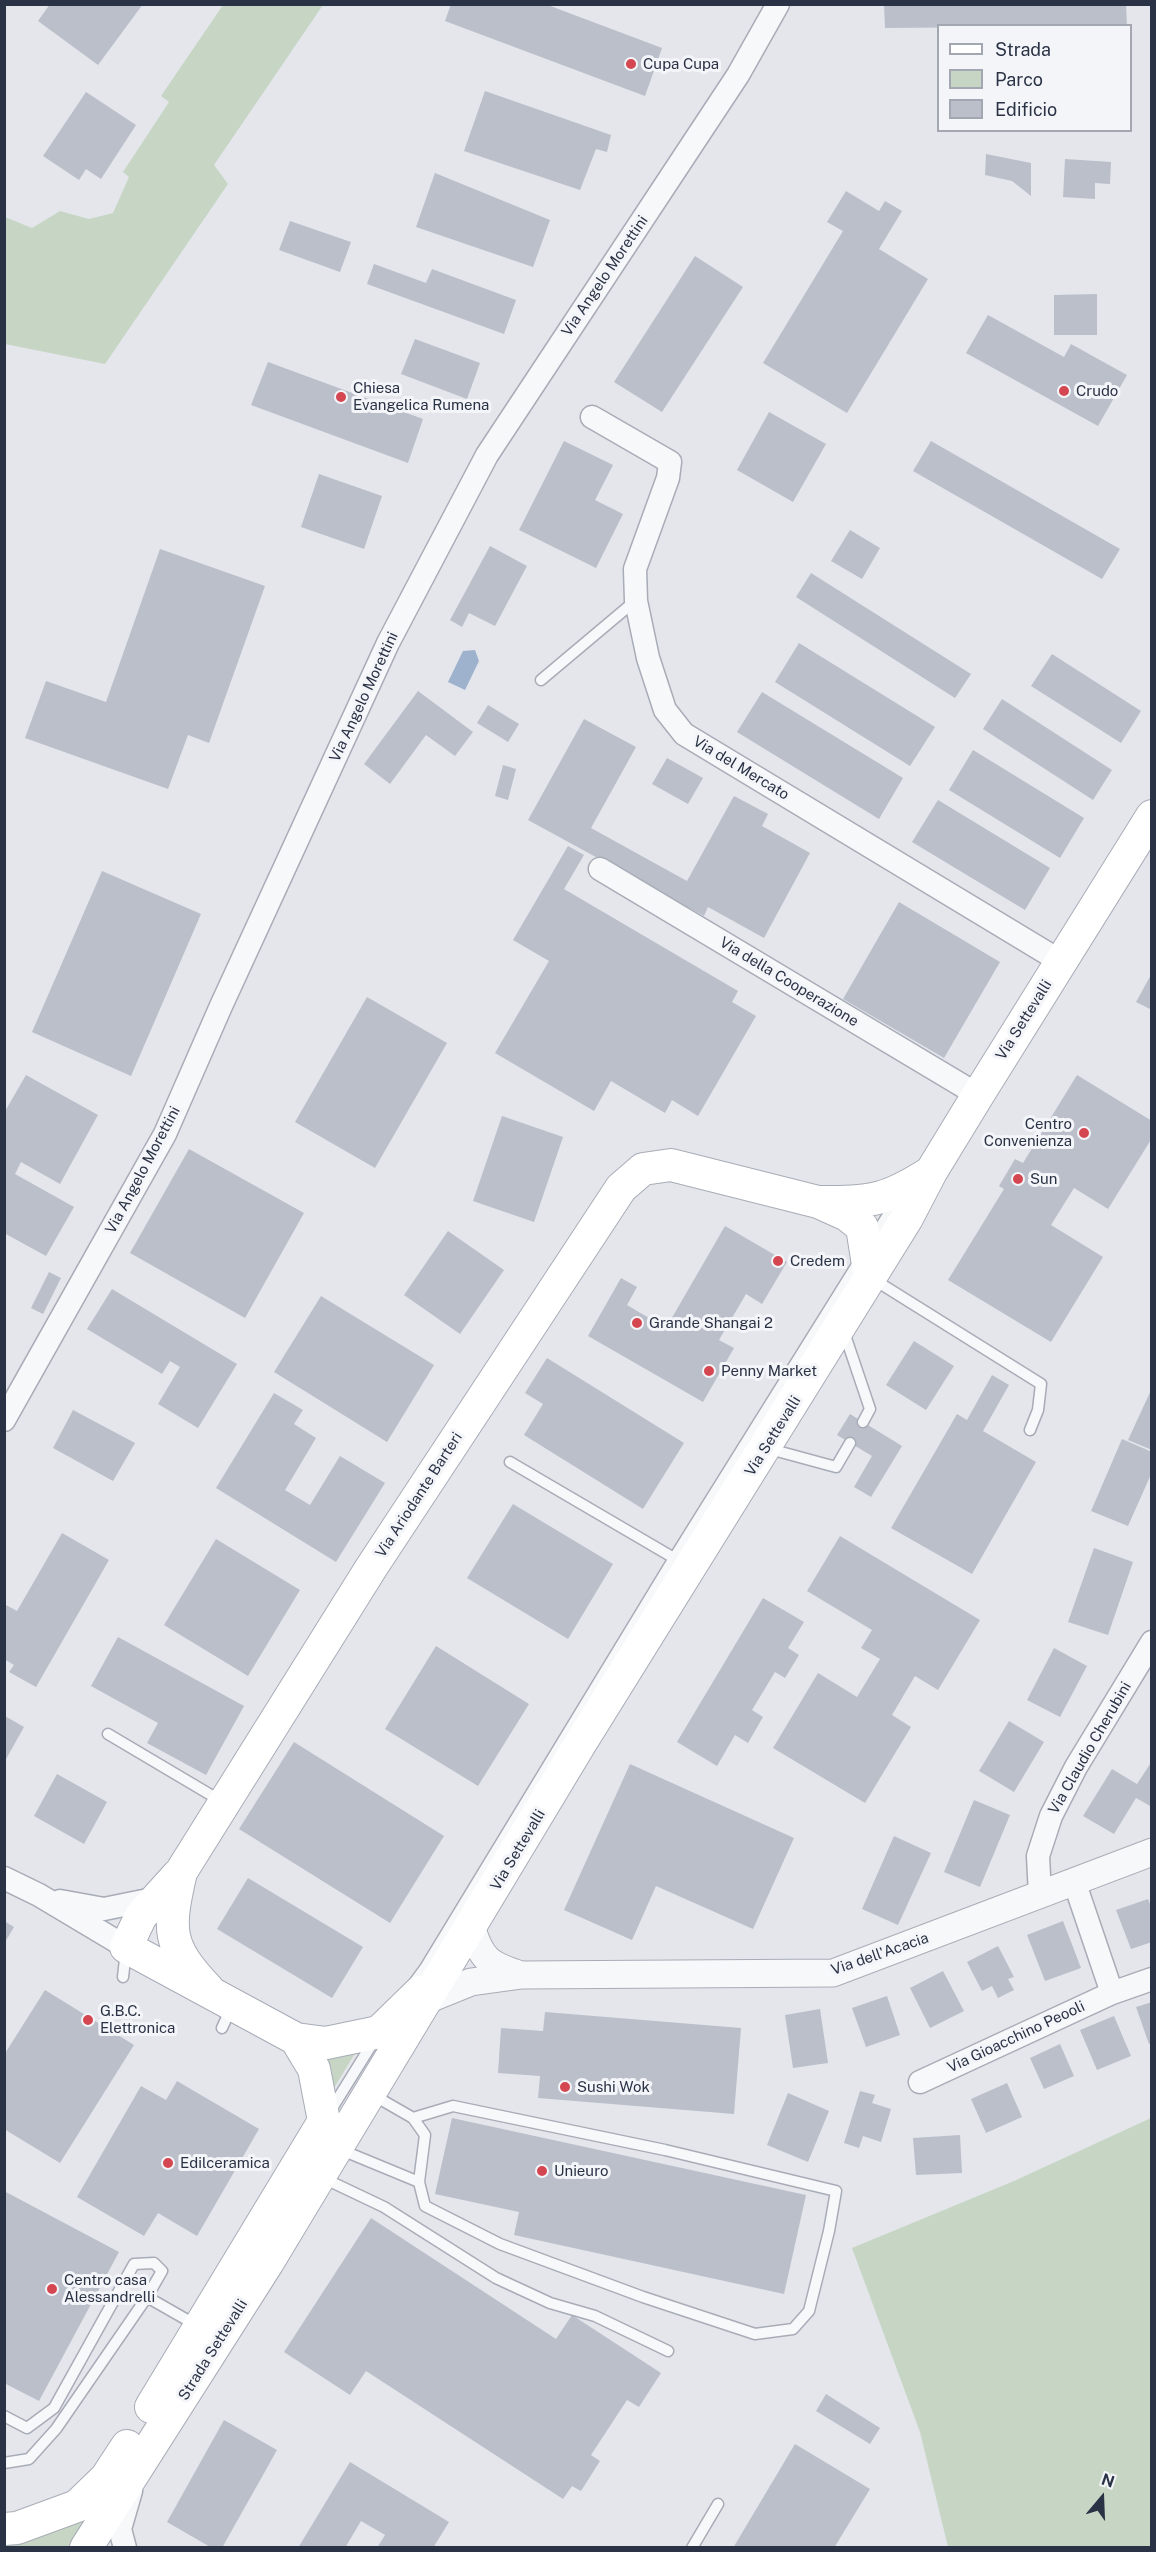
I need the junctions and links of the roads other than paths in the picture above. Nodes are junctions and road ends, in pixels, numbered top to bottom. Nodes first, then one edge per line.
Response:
1 (778, 4) edge
2 (592, 417) dead end
3 (636, 601) junction
4 (542, 680) dead end
5 (1152, 794) edge
6 (1143, 828) edge
7 (600, 869) dead end
8 (1060, 962) junction
9 (978, 1095) junction
10 (931, 1172) junction
11 (905, 1189) junction
12 (818, 1202) junction
13 (868, 1263) junction
14 (842, 1324) junction
15 (4, 1420) edge
16 (863, 1422) dead end
17 (1030, 1430) dead end
18 (850, 1443) dead end
19 (766, 1448) junction
20 (510, 1462) dead end
21 (674, 1558) junction
22 (1152, 1642) edge
23 (108, 1734) dead end
24 (224, 1803) junction
25 (1152, 1852) edge
26 (181, 1872) junction
27 (4, 1878) edge
28 (1074, 1881) junction
29 (1040, 1894) junction
30 (39, 1895) junction
31 (158, 1898) junction
32 (125, 1962) junction
33 (459, 1963) junction
34 (1152, 1979) edge
35 (1112, 1993) junction
36 (221, 2007) junction
37 (379, 2032) junction
38 (296, 2039) junction
39 (920, 2082) dead end
40 (371, 2094) junction
41 (413, 2118) junction
42 (324, 2121) junction
43 (337, 2149) junction
44 (320, 2177) junction
45 (419, 2182) junction
46 (147, 2297) junction
47 (200, 2327) junction
48 (668, 2351) dead end
49 (4, 2416) edge
50 (4, 2463) edge
51 (141, 2463) junction
52 (718, 2504) dead end
53 (4, 2529) edge
54 (86, 2547) edge
55 (125, 2547) edge
56 (692, 2547) edge

1 - 15 street, Via Angelo Morettini
2 - 3 street, Via del Mercato
3 - 4 lane
3 - 8 street, Via del Mercato
5 - 6 main road, Via Settevalli
6 - 8 main road, Via Settevalli
7 - 9 street, Via della Cooperazione
8 - 9 main road, Via Settevalli
9 - 10 main road, Via Settevalli
10 - 11 main road
10 - 13 main road, Via Settevalli
11 - 12 main road
11 - 13 lane, Via Settevalli
12 - 13 main road
12 - 24 main road, Via Ariodante Barteri
13 - 14 main road, Via Settevalli
13 - 17 lane
13 - 21 lane, Via Settevalli
14 - 16 lane
14 - 19 main road, Via Settevalli
18 - 19 lane
19 - 33 main road, Via Settevalli
20 - 21 lane
21 - 33 lane, Via Settevalli
22 - 29 street, Via Claudio Cherubini
23 - 24 lane
24 - 26 main road, Via Ariodante Barteri
25 - 28 street, Via dell'Acacia
26 - 31 main road
26 - 36 main road, Via Ariodante Barteri
27 - 30 street
28 - 29 street, Via dell'Acacia
28 - 35 street
29 - 33 street, Via dell'Acacia
30 - 31 street
30 - 32 street
31 - 32 main road
32 - 36 main road
33 - 37 main road
33 - 40 main road, Via Settevalli
34 - 35 street, Via Gioacchino Peooli
35 - 39 street, Via Gioacchino Peooli
36 - 38 main road
37 - 38 main road
37 - 42 lane
38 - 42 main road
40 - 41 lane
40 - 43 main road, Via Settevalli
41 - 45 lane
41 - 45 lane
42 - 47 main road, Strada Settevalli
43 - 44 main road, Strada Settevalli
43 - 45 lane
44 - 48 lane
44 - 51 main road, Strada Settevalli
46 - 47 lane
46 - 49 lane
46 - 50 lane
47 - 53 main road, Strada Settevalli
51 - 54 main road, Strada Settevalli
51 - 55 street
52 - 56 lane

